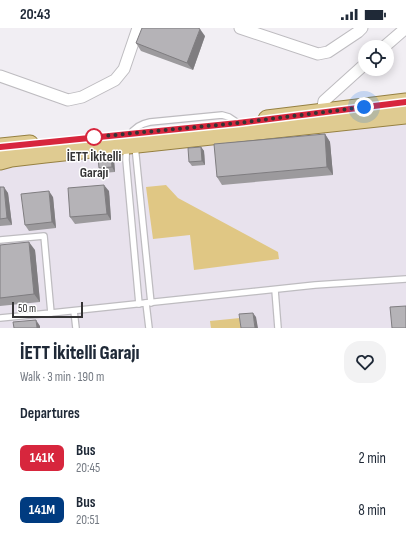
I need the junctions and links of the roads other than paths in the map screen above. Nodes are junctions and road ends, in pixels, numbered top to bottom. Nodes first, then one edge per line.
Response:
1 (138, 28) edge
2 (240, 28) edge
3 (362, 28) edge
4 (404, 32) edge
5 (393, 40) edge
6 (358, 70) edge
7 (0, 76) edge
8 (406, 102) edge
9 (322, 113) junction
10 (406, 115) edge
11 (130, 141) junction
12 (0, 147) edge
13 (0, 161) edge
14 (0, 240) edge
15 (406, 278) edge
16 (275, 290) junction
17 (149, 303) junction
18 (139, 304) junction
19 (74, 311) junction
20 (52, 313) junction
21 (0, 318) edge
22 (76, 328) edge
23 (149, 328) edge
24 (278, 328) edge

1 - 7 street
2 - 3 street
4 - 5 street
6 - 9 street
8 - 9 main road
9 - 11 main road
10 - 11 main road
11 - 12 main road
11 - 13 main road
11 - 17 lane
11 - 18 lane
14 - 20 lane
15 - 16 lane
16 - 17 lane
16 - 24 lane
17 - 18 lane
17 - 23 lane
18 - 19 lane
19 - 20 lane
19 - 22 lane
20 - 21 lane

